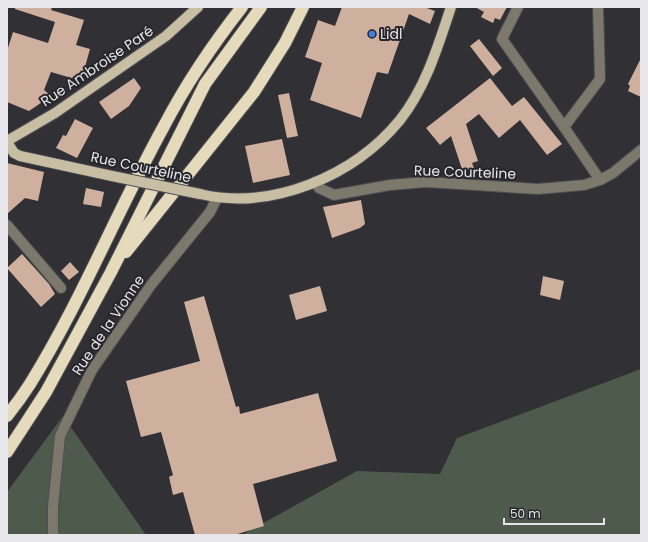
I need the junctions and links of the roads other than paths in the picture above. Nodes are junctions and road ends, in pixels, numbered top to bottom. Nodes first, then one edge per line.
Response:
1 (198, 7) edge
2 (242, 7) edge
3 (261, 7) edge
4 (303, 7) edge
5 (451, 7) edge
6 (518, 7) edge
7 (598, 7) edge
8 (564, 127) junction
9 (7, 142) edge
10 (641, 150) edge
11 (600, 180) junction
12 (315, 182) junction
13 (217, 198) junction
14 (7, 225) edge
15 (111, 272) junction
16 (61, 288) dead end
17 (7, 416) edge
18 (7, 452) edge
19 (53, 535) edge

1 - 9 main road, Rue Ambroise Paré
2 - 17 highway
3 - 15 highway
4 - 15 highway
5 - 12 main road
6 - 8 street
7 - 8 street
8 - 11 street
9 - 13 main road, Rue Courteline, bridge
10 - 11 street, Rue Courteline
11 - 12 street, Rue Courteline
12 - 13 main road, Rue Courteline
13 - 19 street, Rue de la Vionne
14 - 16 street
15 - 18 highway

